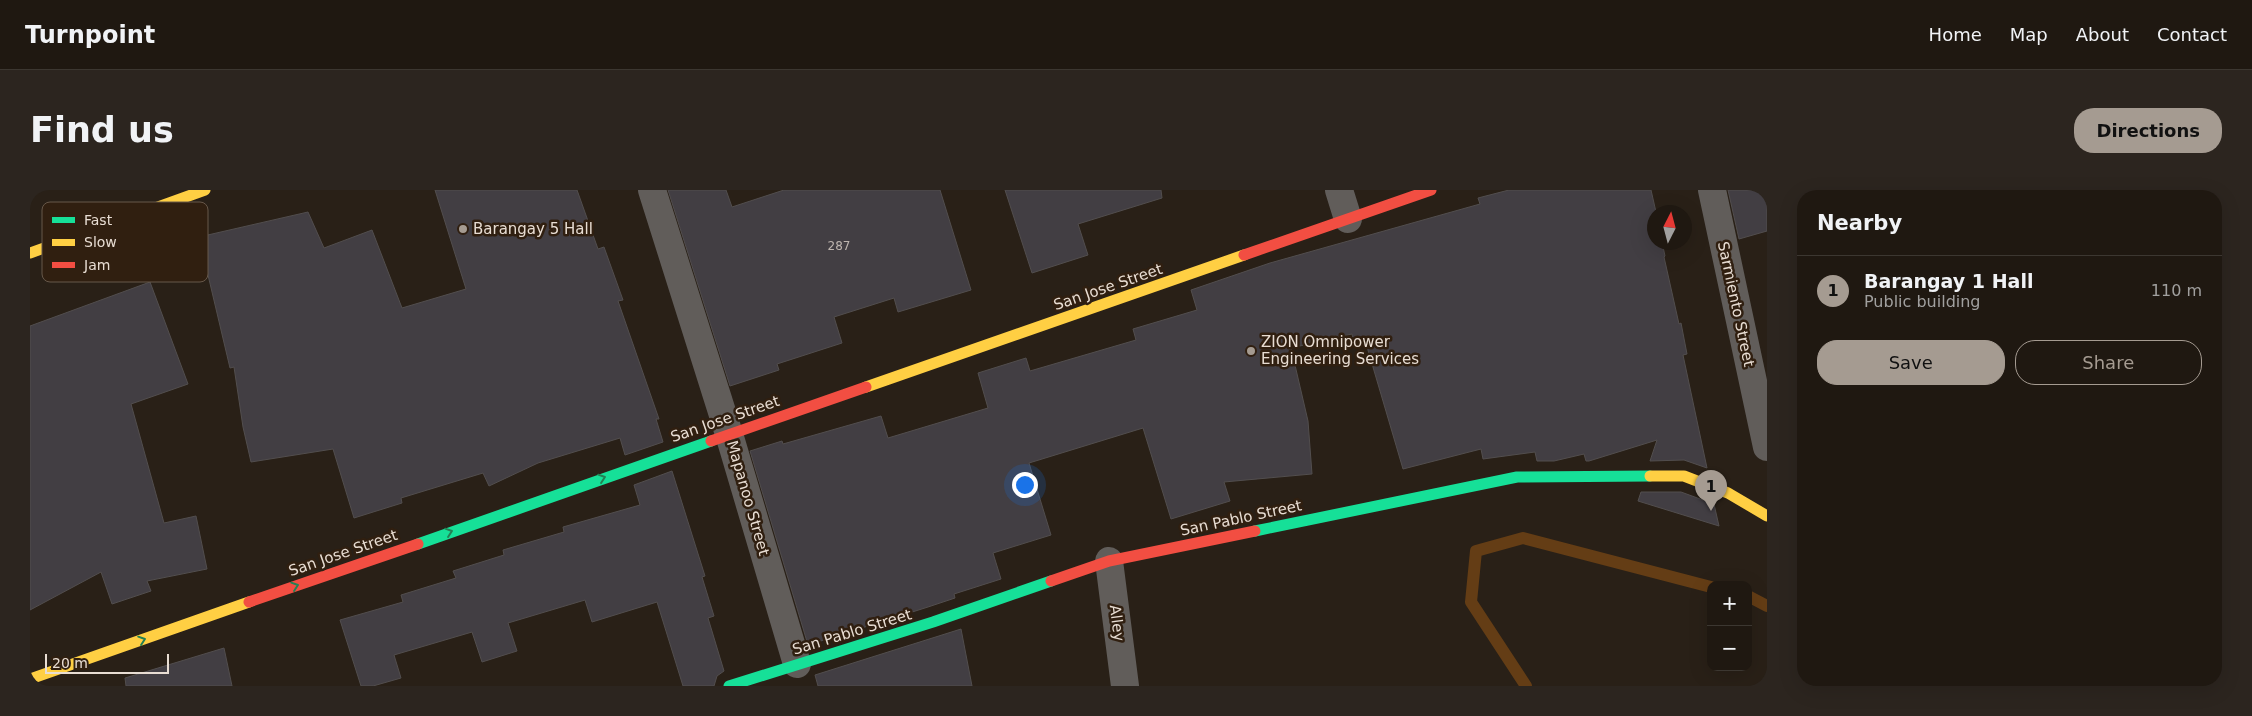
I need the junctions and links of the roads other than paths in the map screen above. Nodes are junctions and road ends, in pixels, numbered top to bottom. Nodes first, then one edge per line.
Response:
1 (205, 190) edge
2 (652, 190) edge
3 (1339, 190) edge
4 (1431, 190) edge
5 (1712, 190) edge
6 (171, 202) edge
7 (1348, 220) junction
8 (42, 248) edge
9 (30, 252) edge
10 (729, 434) junction
11 (1767, 447) edge
12 (1767, 516) edge
13 (1109, 561) junction
14 (797, 664) junction
15 (30, 679) edge
16 (729, 686) edge
17 (1125, 686) edge

1 - 6 main road
2 - 10 street, Mapanoo Street
3 - 7 street
4 - 7 main road, San Jose Street
5 - 11 street, Sarmiento Street
7 - 10 main road, San Jose Street
8 - 9 main road
10 - 14 street, Mapanoo Street
15 -> 10 main road, San Jose Street
12 - 13 main road, San Pablo Street
13 - 14 main road, San Pablo Street
13 - 17 street, Alley
14 - 16 main road, San Pablo Street

